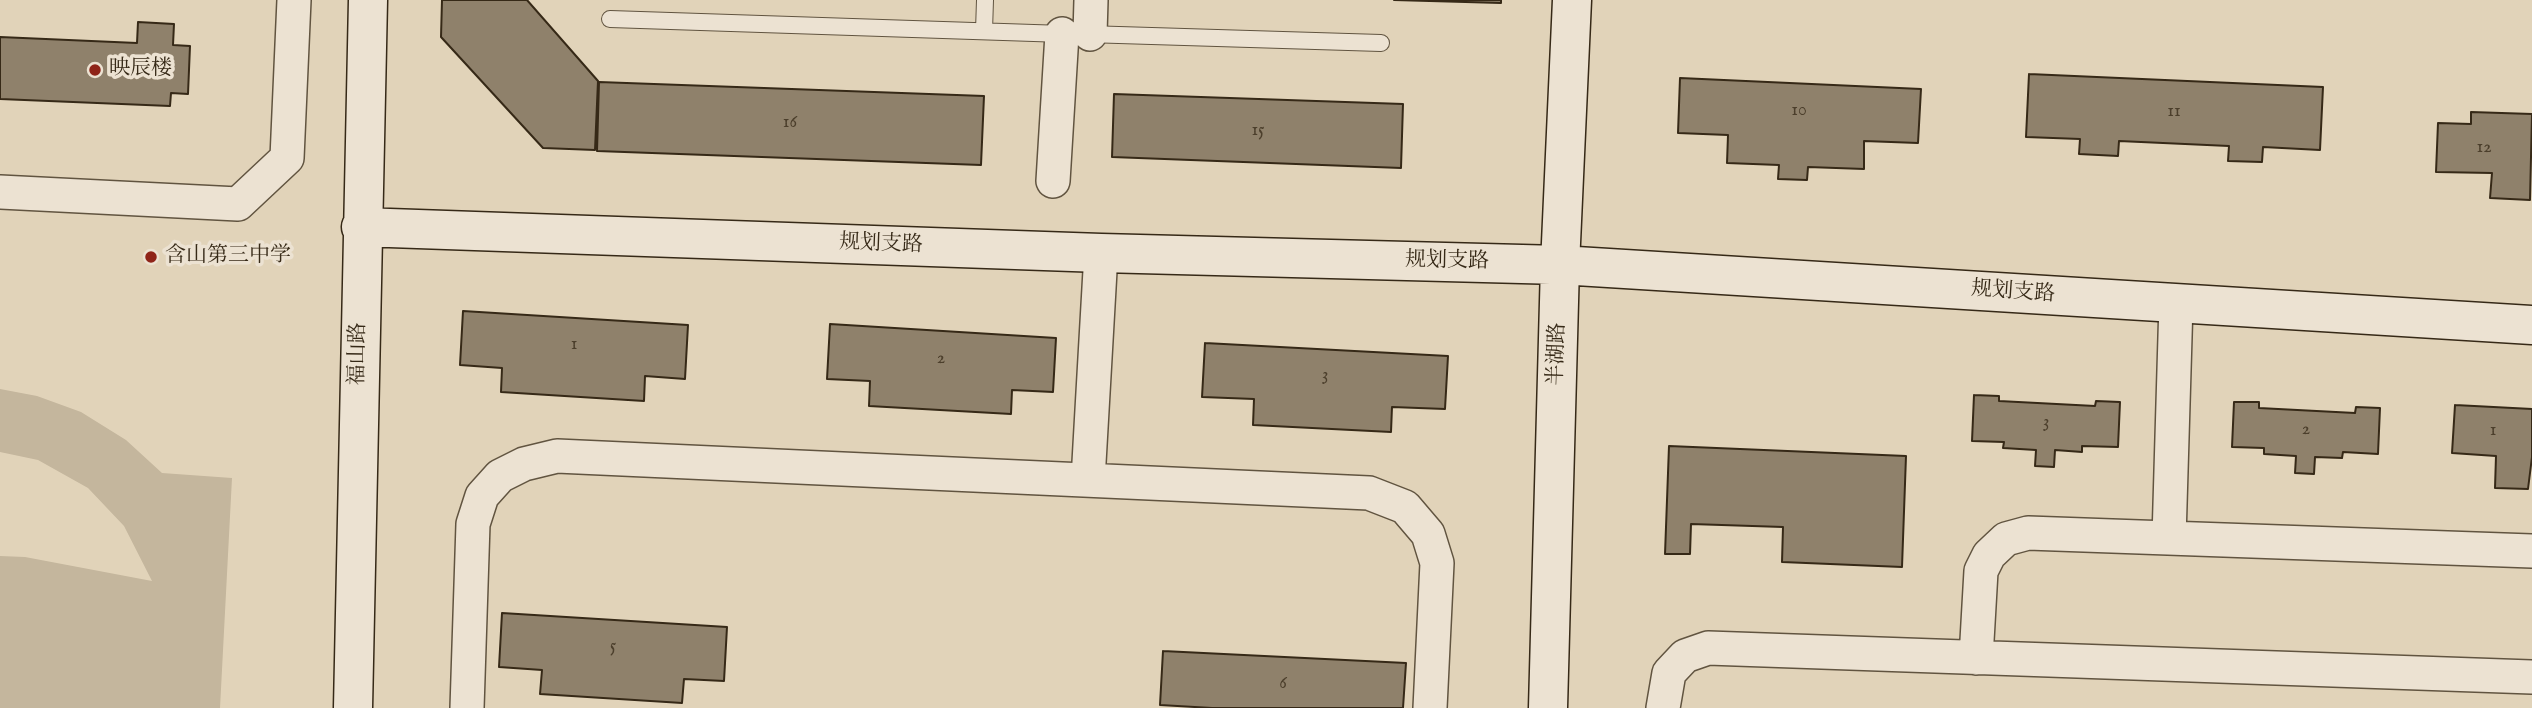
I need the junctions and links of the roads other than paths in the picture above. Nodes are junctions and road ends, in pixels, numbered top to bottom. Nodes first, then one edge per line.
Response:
1 (294, 0) edge
2 (368, 0) edge
3 (985, 0) edge
4 (1091, 0) edge
5 (1572, 0) edge
6 (610, 19) dead end
7 (984, 31) junction
8 (1076, 34) junction
9 (1381, 43) dead end
10 (1053, 181) dead end
11 (0, 192) edge
12 (361, 227) junction
13 (1101, 253) junction
14 (1560, 265) junction
15 (2176, 303) junction
16 (2532, 325) edge
17 (1088, 481) junction
18 (2169, 538) junction
19 (2532, 551) edge
20 (1976, 657) junction
21 (2532, 677) edge
22 (353, 708) edge
23 (467, 708) edge
24 (1430, 708) edge
25 (1548, 708) edge
26 (1663, 708) edge

1 - 11 street
2 - 12 street, 福山路
3 - 7 lane
4 - 8 street
5 - 14 street, 半湖路
6 - 7 lane
7 - 8 lane
8 - 9 lane
8 - 10 street
12 - 13 street, 规划支路
12 - 22 street, 福山路
13 - 14 street, 规划支路
13 - 17 street
14 - 15 street, 规划支路
14 - 25 street, 半湖路
15 - 16 street, 规划支路
15 - 18 street
17 - 23 street
17 - 24 street
18 - 19 street
18 - 20 street
20 - 21 street
20 - 26 street

